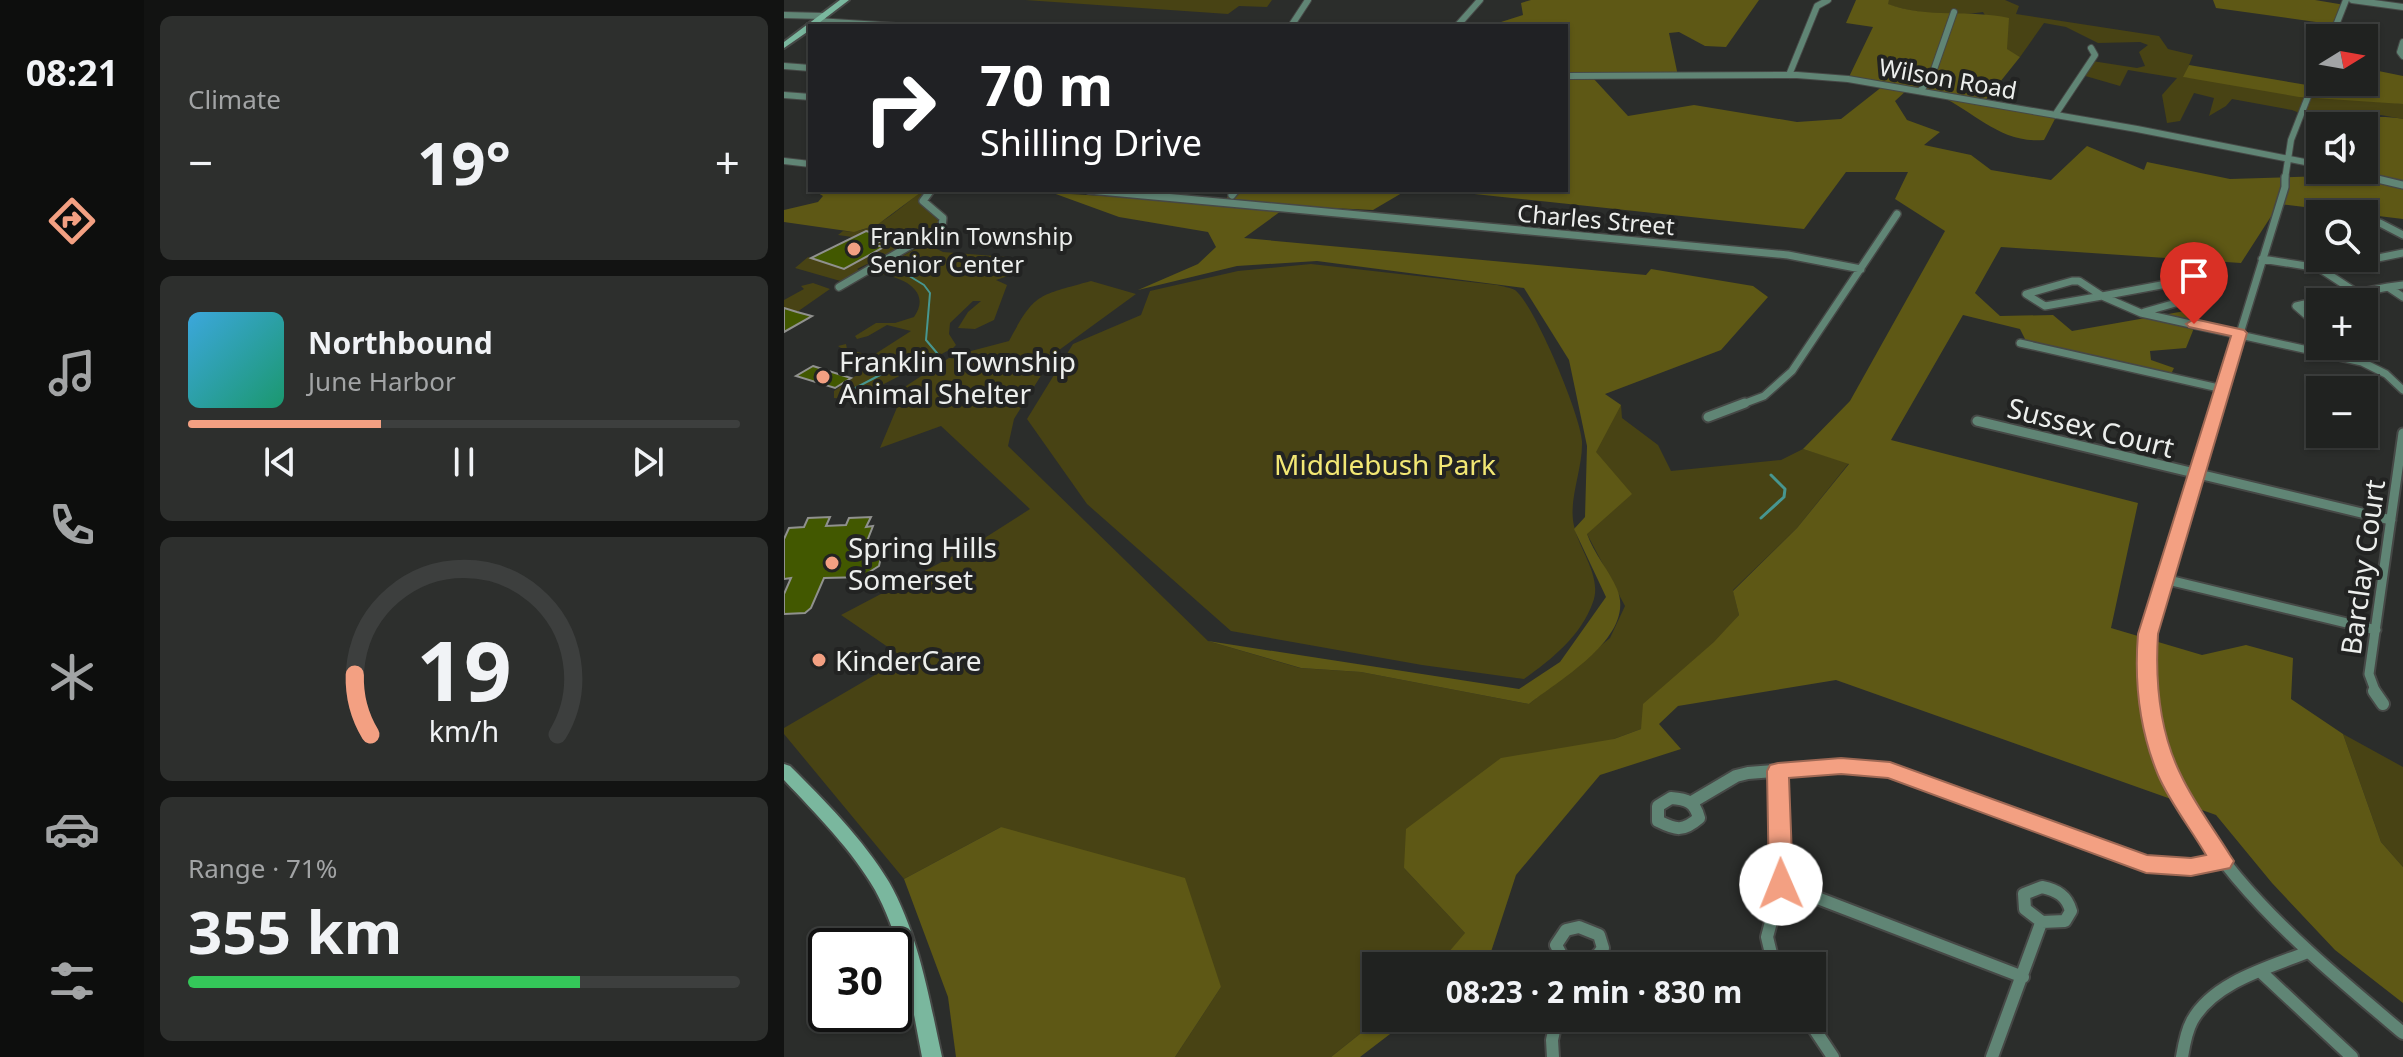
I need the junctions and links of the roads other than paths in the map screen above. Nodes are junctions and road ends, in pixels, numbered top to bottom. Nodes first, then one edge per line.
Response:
1 (845, 0) edge
2 (1308, 0) edge
3 (1480, 0) edge
4 (1828, 0) edge
5 (2346, 0) edge
6 (2352, 0) edge
7 (2403, 7) edge
8 (1954, 12) dead end
9 (784, 15) edge
10 (815, 22) edge
11 (856, 24) edge
12 (1292, 24) edge
13 (1459, 24) edge
14 (2337, 24) edge
15 (808, 27) edge
16 (2403, 42) edge
17 (784, 46) edge
18 (2091, 48) dead end
19 (2403, 56) edge
20 (784, 66) edge
21 (808, 68) edge
22 (1789, 75) junction
23 (1568, 76) edge
24 (1920, 91) junction
25 (784, 95) edge
26 (2309, 96) edge
27 (808, 97) edge
28 (2055, 115) junction
29 (2285, 158) junction
30 (784, 161) edge
31 (2306, 162) edge
32 (808, 164) edge
33 (2378, 179) edge
34 (2403, 185) edge
35 (930, 192) edge
36 (1111, 192) edge
37 (1897, 214) dead end
38 (2378, 223) edge
39 (2403, 235) edge
40 (2403, 253) edge
41 (2378, 257) edge
42 (2262, 259) junction
43 (2306, 266) edge
44 (1861, 269) junction
45 (2325, 272) edge
46 (2403, 285) edge
47 (839, 287) dead end
48 (2388, 287) junction
49 (2349, 288) edge
50 (2378, 289) edge
51 (2102, 296) junction
52 (2403, 297) edge
53 (2306, 304) edge
54 (2141, 313) junction
55 (2306, 315) edge
56 (2239, 333) junction
57 (2020, 343) dead end
58 (2223, 389) junction
59 (2403, 390) edge
60 (1708, 417) dead end
61 (1977, 421) dead end
62 (2403, 433) edge
63 (2196, 475) junction
64 (2391, 520) junction
65 (2164, 579) junction
66 (2376, 630) junction
67 (2383, 704) dead end
68 (784, 770) edge
69 (1778, 771) junction
70 (1692, 802) dead end
71 (2222, 861) junction
72 (1781, 884) junction
73 (2041, 923) dead end
74 (1771, 952) edge
75 (2308, 952) junction
76 (2260, 971) junction
77 (2023, 977) junction
78 (1554, 1032) edge
79 (1816, 1032) edge
80 (2403, 1033) edge
81 (932, 1057) edge
82 (1553, 1057) edge
83 (1833, 1057) edge
84 (1992, 1057) edge
85 (2182, 1057) edge
86 (2352, 1057) edge

1 - 10 street
2 - 12 street
3 - 13 street
4 - 22 street
5 - 14 street
6 - 7 street
8 - 24 street
9 - 10 street
10 - 11 street
15 - 17 street
16 - 19 street
18 - 28 street
20 - 21 street
22 - 23 street, Wilson Road
22 - 24 street, Wilson Road
24 - 28 street, Wilson Road
25 - 27 street
26 - 29 street
28 - 29 street, Wilson Road
29 - 31 street, Wilson Road
29 - 42 street
30 - 32 street
33 - 34 street
35 - 47 street
36 - 44 street, Charles Street
37 - 44 street
38 - 39 street
40 - 41 street
42 - 43 street
42 - 56 street
44 - 60 street
45 - 49 street
46 - 48 street
48 - 50 street
48 - 52 street
51 - 51 street
51 - 54 street
51 - 54 street
53 - 55 street
54 - 56 street
56 - 58 street
56 - 59 street
57 - 58 street
58 - 63 street
61 - 63 street, Sussex Court
62 - 64 street, Barclay Court
63 - 64 street, Sussex Court
63 - 65 street
64 - 66 street, Barclay Court
65 - 66 street
65 - 71 street
66 - 67 street, Barclay Court
68 - 81 street
69 - 70 street
69 - 71 street
69 - 72 street
71 - 75 street
72 - 74 street
72 - 77 street
73 - 77 street
75 - 76 street
75 - 80 street
76 - 85 street
76 - 86 street
77 - 84 street
78 - 82 street
79 - 83 street

